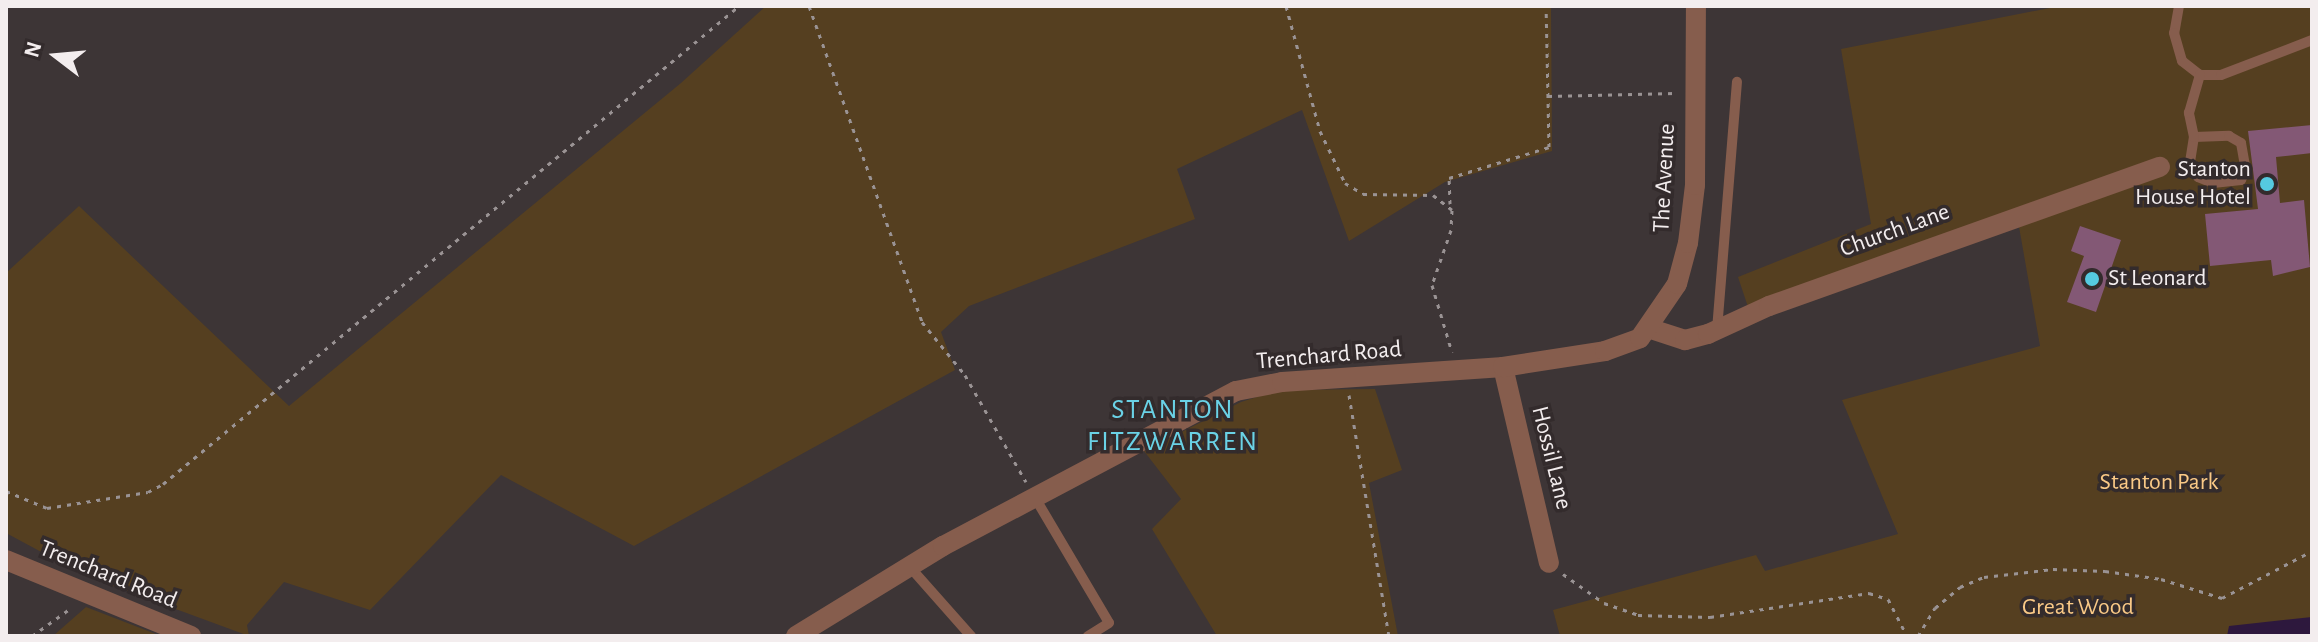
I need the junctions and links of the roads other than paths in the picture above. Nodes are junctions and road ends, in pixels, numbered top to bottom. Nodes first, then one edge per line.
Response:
1 (1696, 6) edge
2 (2179, 6) edge
3 (2312, 40) edge
4 (2200, 75) junction
5 (1737, 82) dead end
6 (2194, 137) junction
7 (2160, 167) dead end
8 (1717, 330) junction
9 (1645, 334) junction
10 (1503, 367) junction
11 (1034, 496) junction
12 (6, 560) edge
13 (1549, 563) road end
14 (909, 566) junction
15 (191, 636) edge
16 (796, 636) edge
17 (971, 636) edge
18 (1088, 636) edge

1 - 9 street, The Avenue
2 - 4 lane
3 - 4 lane
4 - 6 lane
5 - 8 lane
6 - 6 lane
7 - 8 street, Church Lane
8 - 9 street, Church Lane
9 - 10 street, Trenchard Road
10 - 11 street, Trenchard Road
10 - 13 street, Hossil Lane
11 - 14 street, Trenchard Road
11 - 18 lane
12 - 15 street, Trenchard Road
14 - 16 street, Trenchard Road
14 - 17 lane

